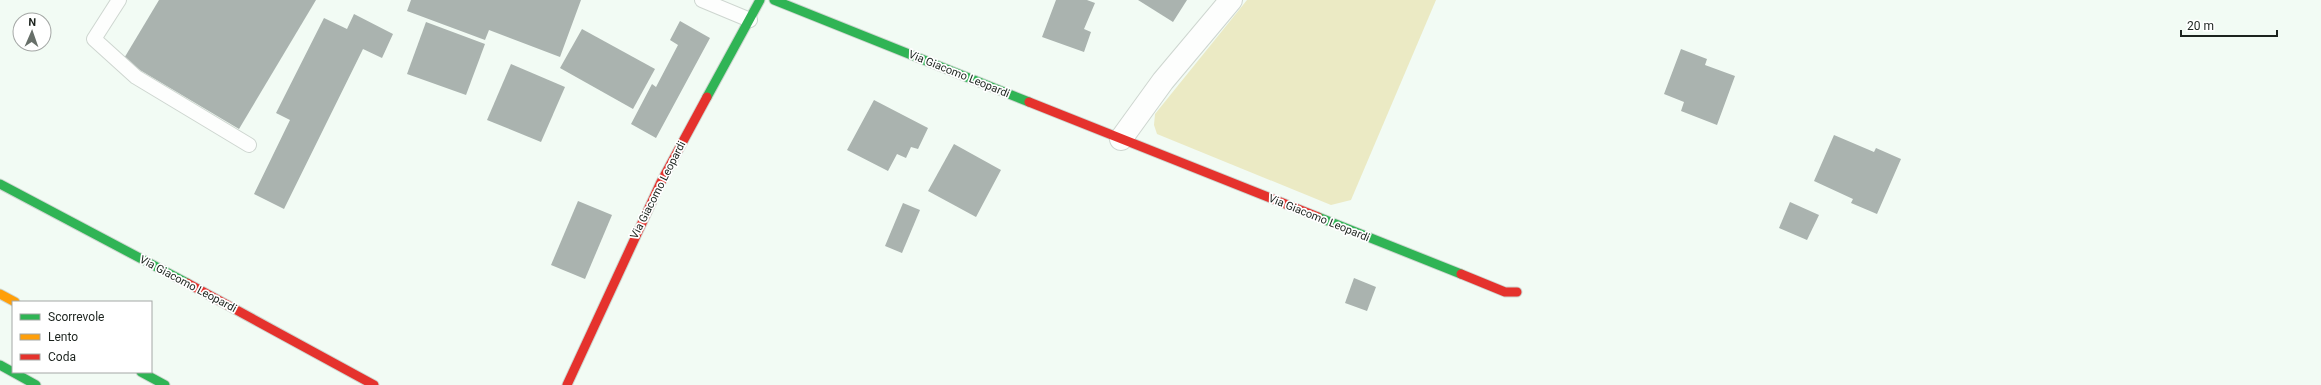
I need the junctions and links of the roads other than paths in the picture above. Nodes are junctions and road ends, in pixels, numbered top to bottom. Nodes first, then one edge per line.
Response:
1 (119, 0) edge
2 (702, 0) edge
3 (760, 0) edge
4 (774, 0) edge
5 (1231, 0) edge
6 (750, 20) junction
7 (1121, 138) junction
8 (249, 145) dead end
9 (0, 184) edge
10 (1517, 292) dead end
11 (0, 294) edge
12 (13, 301) edge
13 (0, 365) edge
14 (12, 372) edge
15 (14, 373) edge
16 (143, 373) edge
17 (36, 385) edge
18 (165, 385) edge
19 (374, 385) edge
20 (567, 385) edge

1 - 8 lane
2 - 6 lane
3 - 6 main road, Via Giacomo Leopardi
4 - 7 main road, Via Giacomo Leopardi
5 - 7 street
6 - 20 main road, Via Giacomo Leopardi
7 - 10 main road, Via Giacomo Leopardi
9 - 19 main road, Via Giacomo Leopardi
11 - 12 main road
13 - 14 main road
15 - 17 main road
16 - 18 main road

